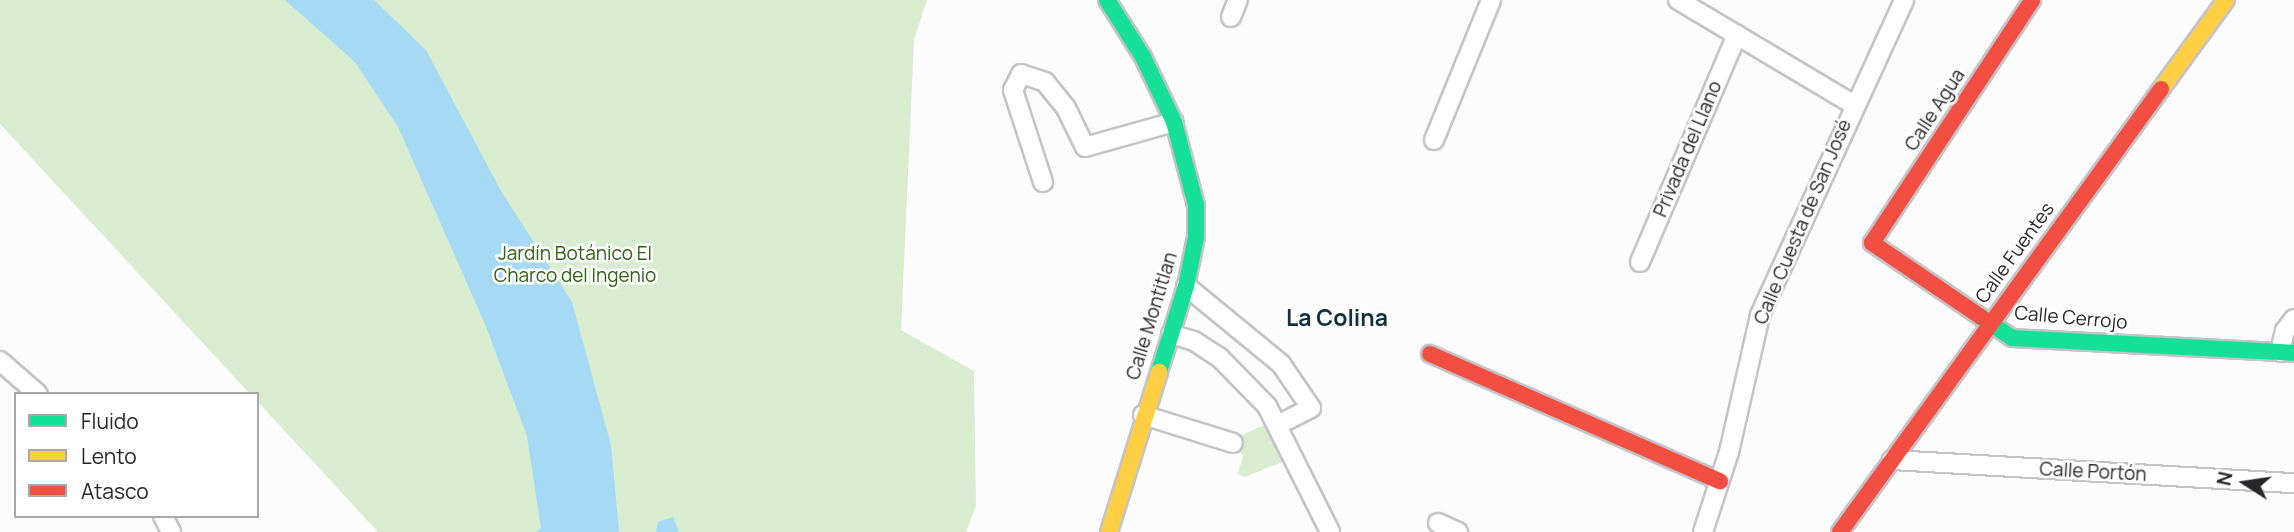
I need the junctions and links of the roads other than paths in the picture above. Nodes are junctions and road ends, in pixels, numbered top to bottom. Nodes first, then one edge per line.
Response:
1 (1107, 0) edge
2 (1491, 0) edge
3 (1678, 0) edge
4 (1904, 0) edge
5 (2032, 0) edge
6 (2226, 0) edge
7 (1737, 35) junction
8 (1854, 106) junction
9 (1174, 121) junction
10 (1434, 140) dead end
11 (1043, 182) dead end
12 (1872, 243) joint
13 (1640, 262) dead end
14 (1186, 286) junction
15 (2294, 319) edge
16 (1988, 326) junction
17 (1171, 334) junction
18 (2287, 353) edge
19 (1430, 354) dead end
20 (0, 361) edge
21 (36, 392) edge
22 (1143, 415) junction
23 (1278, 425) junction
24 (1233, 443) dead end
25 (1892, 460) junction
26 (1720, 481) junction
27 (2294, 482) edge
28 (1438, 523) dead end
29 (1109, 532) edge
30 (1330, 532) edge
31 (1458, 532) edge
32 (1703, 532) edge
33 (1840, 532) edge

1 - 9 street, Calle Montitlan
2 - 10 street
3 - 7 street
4 - 8 street, Calle Cuesta de San José
5 - 12 street, Calle Agua
6 - 16 street, Calle Fuentes
7 - 8 street
7 - 13 street, Privada del Llano
8 - 26 street, Calle Cuesta de San José
9 - 11 street
9 - 14 street, Calle Montitlan
12 - 16 street, Calle Cerrojo
14 - 17 street, Calle Montitlan
14 - 23 street
15 - 18 street
16 - 18 street, Calle Cerrojo
16 - 25 street, Calle Fuentes
17 - 22 street, Calle Montitlan
17 - 23 street
19 - 26 street
20 - 21 street
22 - 24 street
22 - 29 street, Calle Montitlan
23 - 30 street
25 - 27 street, Calle Portón
25 - 33 street, Calle Fuentes
26 - 32 street, Calle Cuesta de San José
28 - 31 street

